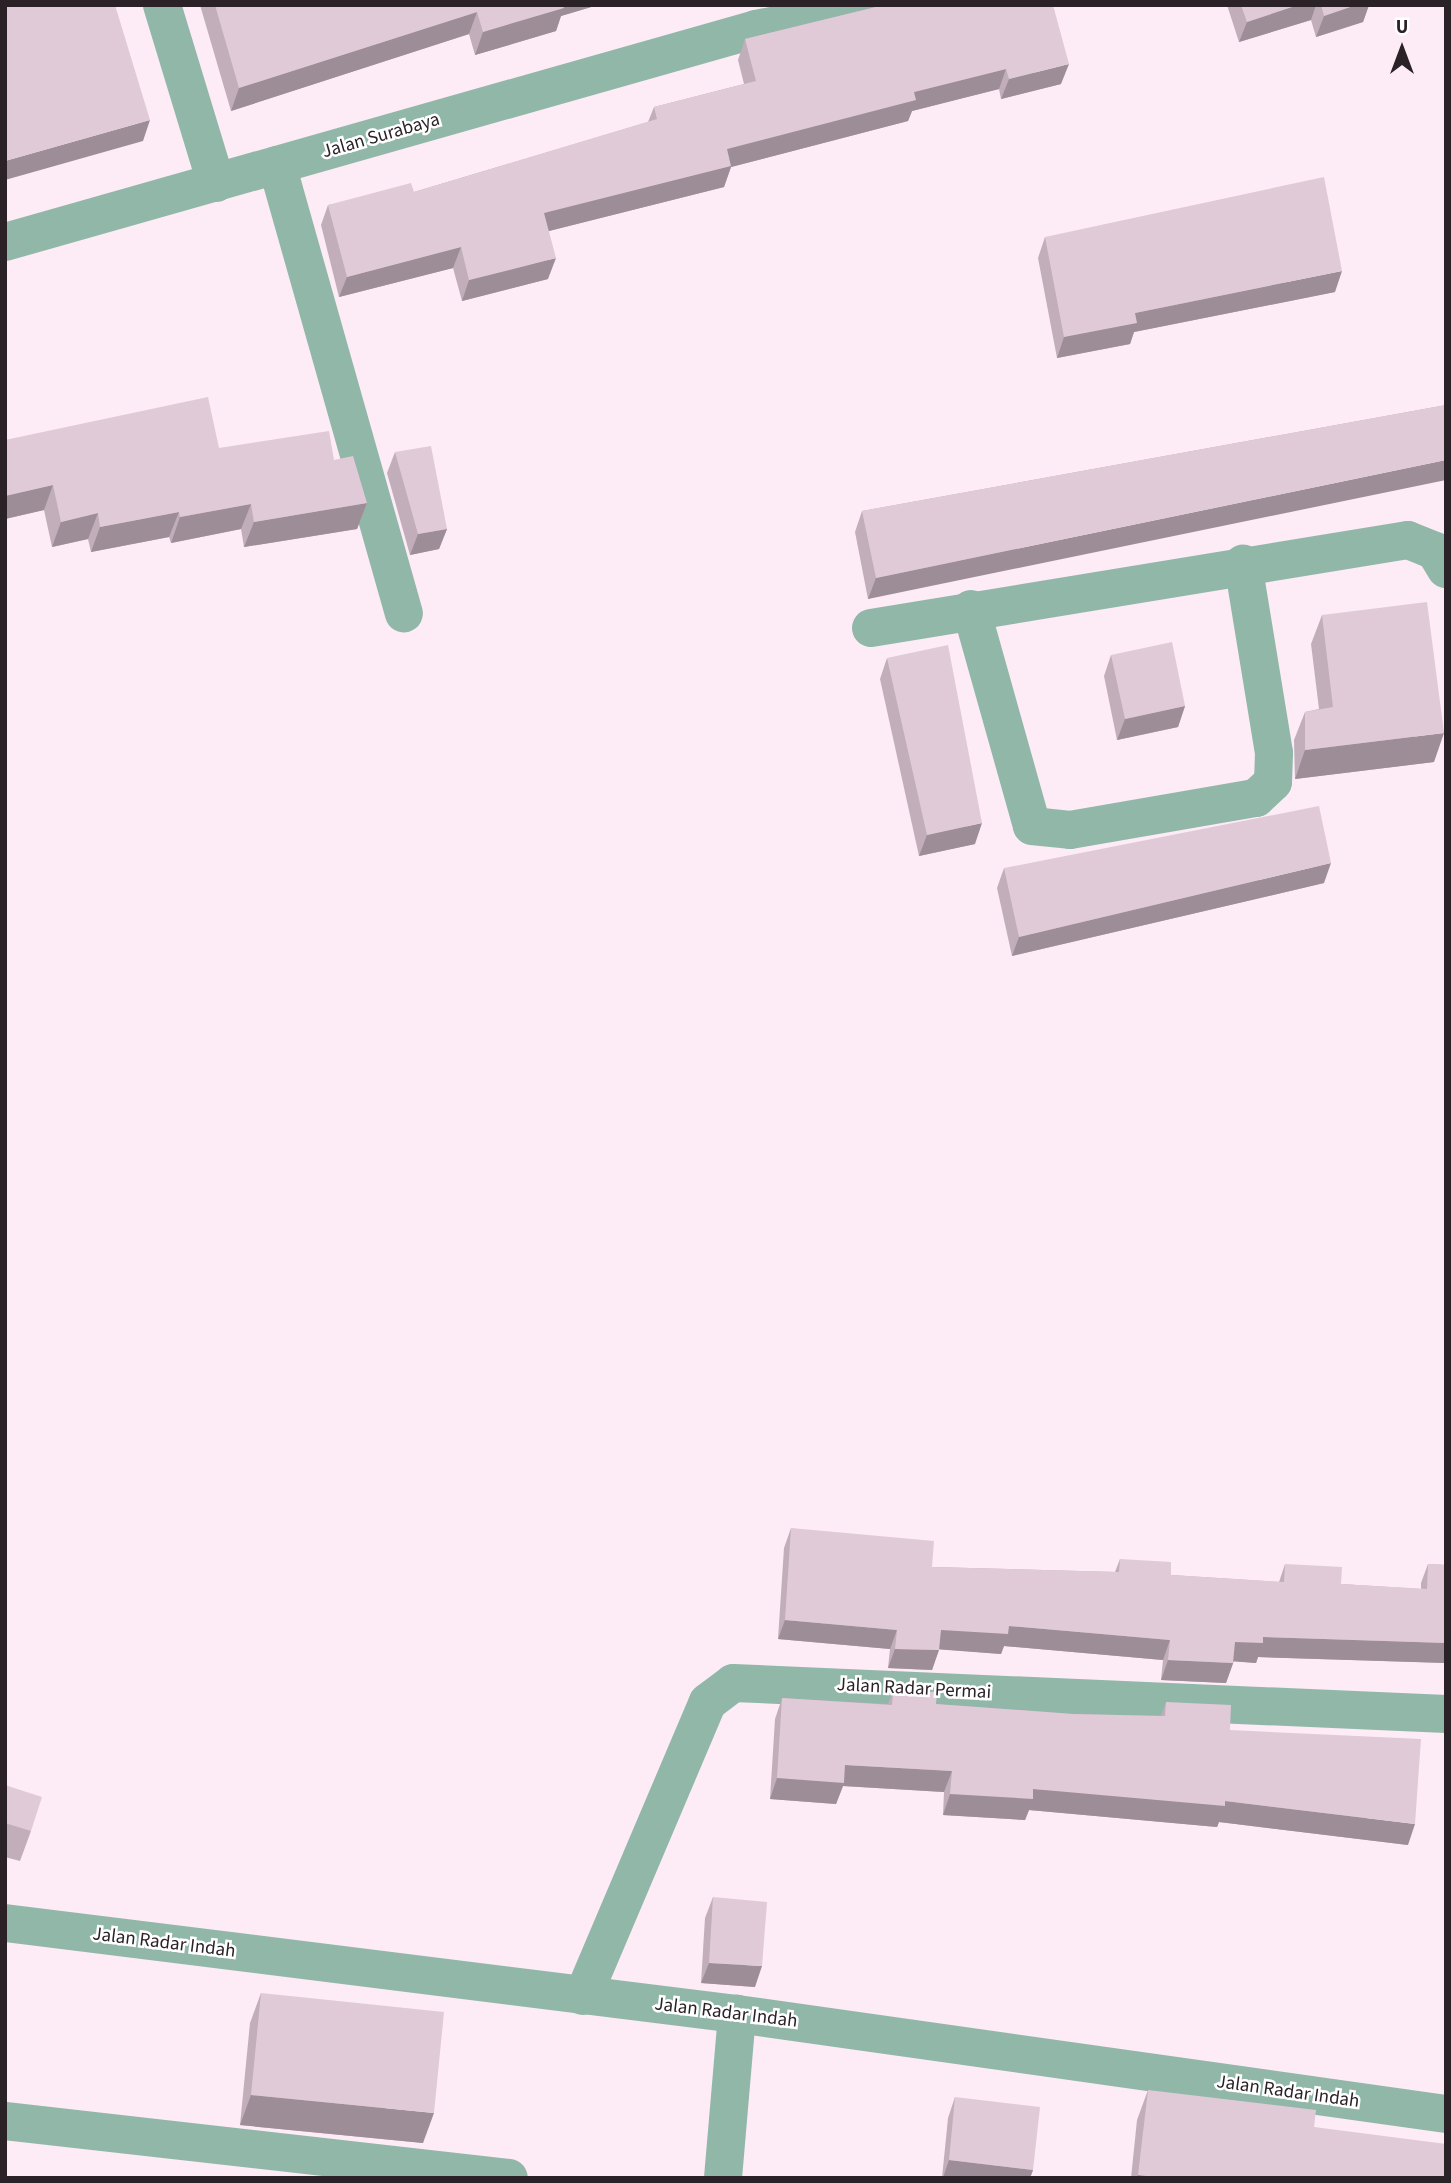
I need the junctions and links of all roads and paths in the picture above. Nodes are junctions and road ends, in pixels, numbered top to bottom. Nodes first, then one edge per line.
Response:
1 (162, 5) edge
2 (879, 5) edge
3 (753, 17) edge
4 (277, 165) junction
5 (216, 183) junction
6 (5, 242) edge
7 (1243, 565) junction
8 (1446, 569) edge
9 (971, 609) junction
10 (404, 613) dead end
11 (870, 628) dead end
12 (1446, 1714) edge
13 (5, 1923) edge
14 (583, 1996) junction
15 (737, 2014) junction
16 (1446, 2114) edge
17 (5, 2121) edge
18 (509, 2178) edge
19 (723, 2178) edge

1 - 5 street
2 - 3 street, Jalan Surabaya
3 - 4 street, Jalan Surabaya
4 - 5 street, Jalan Surabaya
4 - 10 street
5 - 6 street, Jalan Surabaya
7 - 8 street
7 - 9 street
7 - 9 street
9 - 11 street
12 - 14 street, Jalan Radar Permai
13 - 14 street, Jalan Radar Indah
14 - 15 street, Jalan Radar Indah
15 - 16 street, Jalan Radar Indah
15 - 19 street
17 - 18 street

